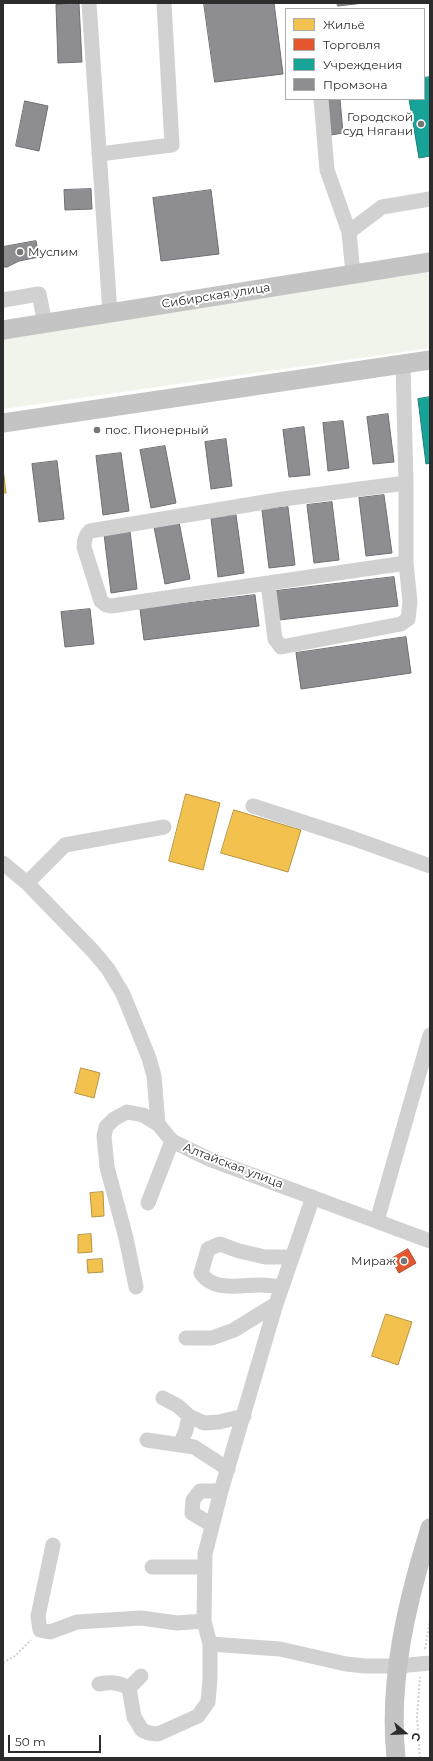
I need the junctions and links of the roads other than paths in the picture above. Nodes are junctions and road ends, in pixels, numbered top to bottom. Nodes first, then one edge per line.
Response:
1 (89, 3) edge
2 (164, 3) edge
3 (322, 100) edge
4 (99, 154) junction
5 (430, 199) edge
6 (349, 232) junction
7 (430, 262) edge
8 (353, 274) junction
9 (3, 300) edge
10 (110, 313) junction
11 (45, 324) junction
12 (3, 330) edge
13 (430, 360) edge
14 (402, 364) junction
15 (3, 423) edge
16 (406, 483) junction
17 (406, 563) junction
18 (268, 583) junction
19 (253, 806) dead end
20 (164, 827) dead end
21 (3, 863) edge
22 (430, 866) edge
23 (27, 883) junction
24 (430, 1035) edge
25 (158, 1124) junction
26 (172, 1141) junction
27 (313, 1197) junction
28 (148, 1203) dead end
29 (378, 1221) junction
30 (430, 1241) edge
31 (292, 1257) junction
32 (136, 1287) dead end
33 (282, 1287) junction
34 (276, 1304) junction
35 (186, 1338) dead end
36 (163, 1398) dead end
37 (189, 1416) junction
38 (244, 1416) junction
39 (147, 1440) dead end
40 (180, 1445) junction
41 (228, 1469) junction
42 (221, 1491) junction
43 (212, 1525) junction
44 (430, 1528) edge
45 (53, 1545) dead end
46 (152, 1567) dead end
47 (205, 1567) junction
48 (204, 1621) junction
49 (210, 1644) junction
50 (426, 1664) edge
51 (398, 1666) junction
52 (141, 1676) dead end
53 (99, 1684) dead end
54 (128, 1688) junction
55 (396, 1758) edge

1 - 4 lane
2 - 4 lane
3 - 6 lane
4 - 10 lane
5 - 6 lane
6 - 8 lane
7 - 8 main road, Сибирская улица
8 - 10 main road, Сибирская улица
9 - 11 lane
10 - 11 main road, Сибирская улица
11 - 12 main road, Сибирская улица
13 - 14 main road
14 - 15 main road
14 - 16 lane
16 - 17 lane
16 - 18 lane
17 - 18 lane
17 - 18 lane
19 - 22 lane
20 - 23 lane
21 - 23 lane
23 - 25 lane
24 - 29 lane
25 - 26 lane, Алтайская улица
25 - 32 lane
26 - 27 lane, Алтайская улица
26 - 28 lane
27 - 29 lane, Алтайская улица
27 - 31 lane
29 - 30 lane, Алтайская улица
31 - 33 lane
31 - 33 lane
33 - 34 lane
34 - 35 lane
34 - 38 lane
36 - 37 lane
37 - 38 lane
37 - 40 lane
38 - 41 lane
39 - 40 lane
40 - 41 lane
41 - 42 lane
42 - 43 lane
42 - 43 lane
43 - 47 lane
44 - 51 main road
45 - 48 lane
46 - 47 lane
47 - 48 lane
48 - 49 lane
49 - 51 lane
49 - 54 lane
50 - 51 lane
51 - 55 main road
52 - 54 lane
53 - 54 lane

